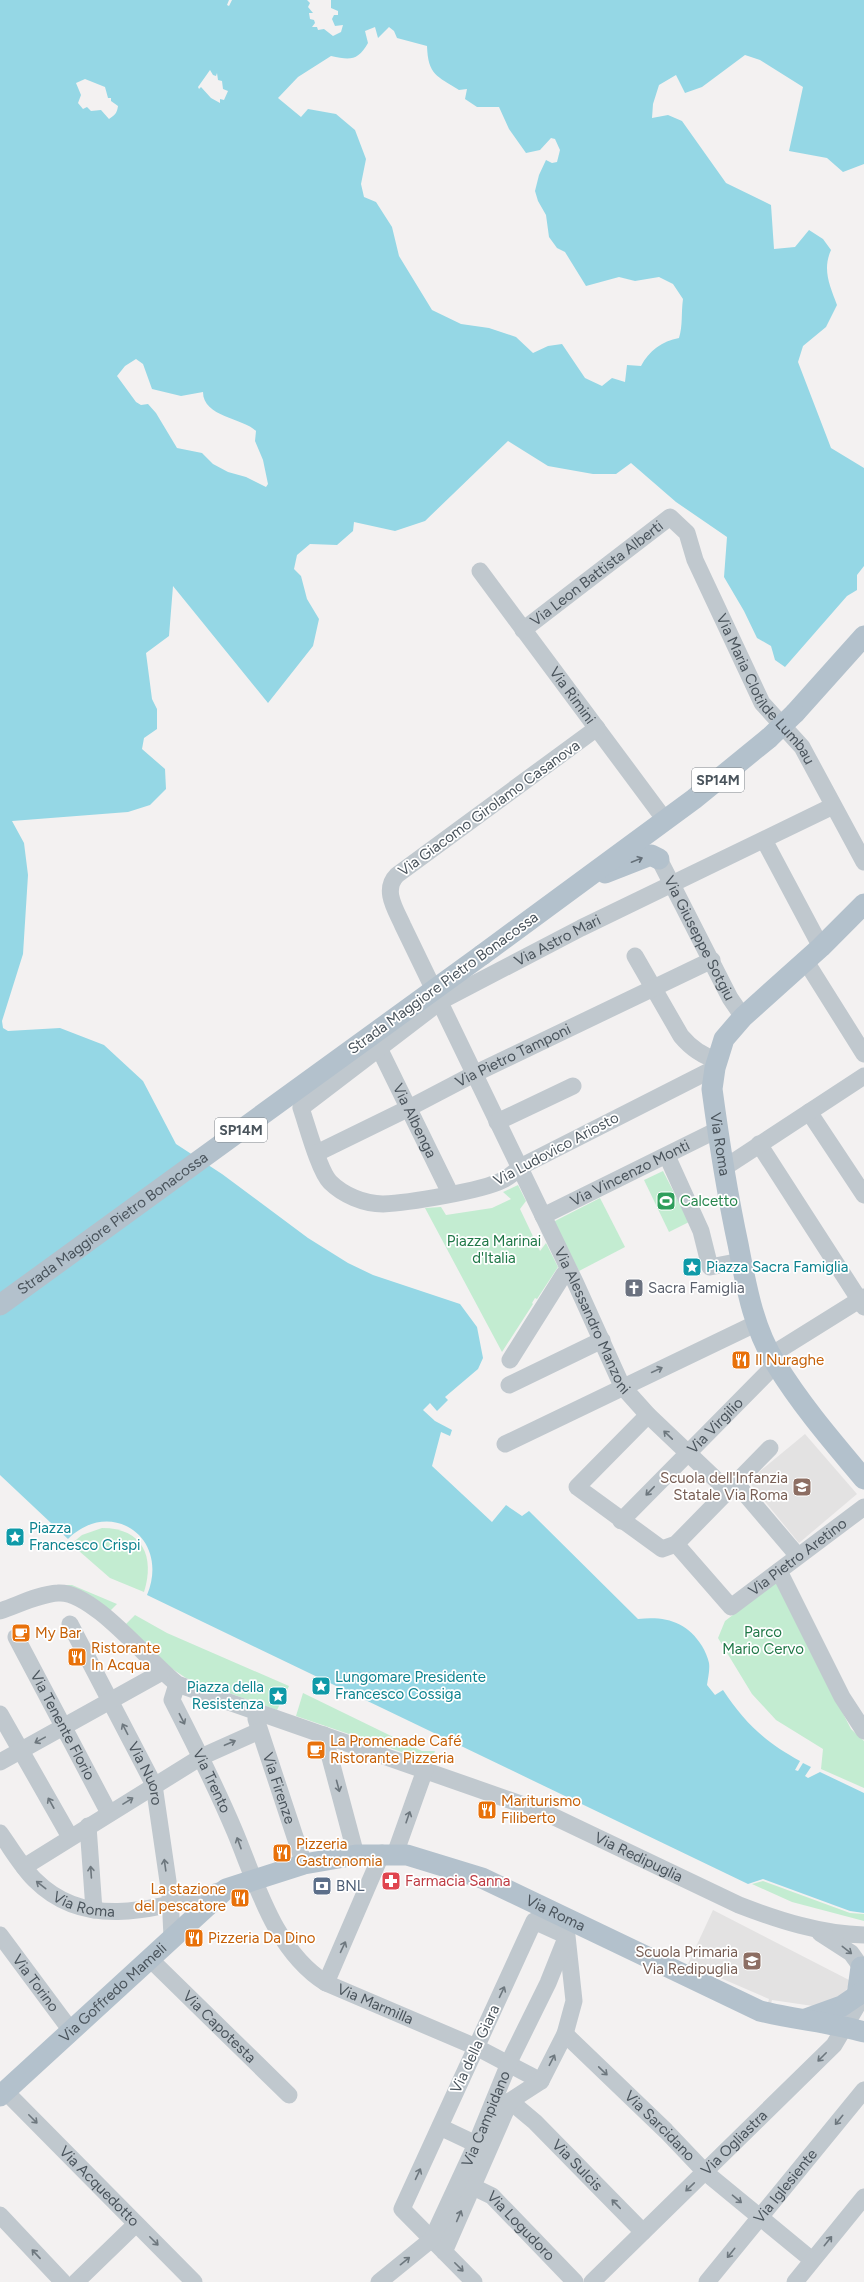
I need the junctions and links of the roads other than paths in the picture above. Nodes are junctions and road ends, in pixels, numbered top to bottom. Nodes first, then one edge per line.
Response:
1 (670, 517) joint
2 (480, 571) dead end
3 (523, 630) junction
4 (864, 636) edge
5 (597, 728) junction
6 (833, 806) junction
7 (665, 820) junction
8 (764, 840) junction
9 (659, 859) joint
10 (864, 862) edge
11 (673, 884) junction
12 (575, 886) junction
13 (864, 904) edge
14 (813, 953) junction
15 (635, 956) dead end
16 (712, 960) junction
17 (652, 987) junction
18 (440, 1001) junction
19 (743, 1017) junction
20 (379, 1048) junction
21 (864, 1054) edge
22 (716, 1064) junction
23 (474, 1074) junction
24 (864, 1076) edge
25 (573, 1086) dead end
26 (301, 1108) joint
27 (409, 1108) junction
28 (809, 1112) junction
29 (497, 1122) junction
30 (718, 1130) junction
31 (759, 1144) junction
32 (316, 1153) junction
33 (667, 1156) junction
34 (520, 1167) junction
35 (724, 1168) junction
36 (450, 1193) junction
37 (864, 1195) edge
38 (543, 1216) junction
39 (741, 1261) junction
40 (569, 1271) junction
41 (863, 1301) edge
42 (0, 1305) edge
43 (756, 1323) junction
44 (602, 1340) junction
45 (510, 1360) dead end
46 (773, 1360) junction
47 (509, 1385) dead end
48 (622, 1386) junction
49 (648, 1415) junction
50 (505, 1444) dead end
51 (770, 1448) dead end
52 (687, 1453) junction
53 (864, 1479) edge
54 (731, 1486) junction
55 (864, 1507) edge
56 (621, 1521) junction
57 (676, 1544) junction
58 (798, 1556) junction
59 (779, 1571) junction
60 (0, 1611) edge
61 (70, 1624) dead end
62 (16, 1637) dead end
63 (162, 1672) junction
64 (177, 1684) junction
65 (110, 1699) junction
66 (254, 1711) junction
67 (0, 1714) edge
68 (63, 1726) junction
69 (259, 1731) junction
70 (864, 1731) edge
71 (324, 1735) junction
72 (21, 1750) junction
73 (201, 1757) junction
74 (0, 1762) edge
75 (425, 1770) junction
76 (154, 1785) junction
77 (109, 1813) junction
78 (88, 1826) junction
79 (0, 1833) edge
80 (70, 1837) junction
81 (389, 1854) junction
82 (356, 1855) junction
83 (304, 1864) junction
84 (24, 1867) junction
85 (253, 1879) junction
86 (226, 1889) junction
87 (171, 1904) junction
88 (94, 1910) junction
89 (804, 1925) junction
90 (570, 1929) junction
91 (0, 1935) edge
92 (864, 1935) edge
93 (172, 1937) junction
94 (150, 1959) junction
95 (862, 1969) edge
96 (326, 1983) junction
97 (862, 1994) edge
98 (804, 2020) junction
99 (859, 2030) edge
100 (72, 2032) junction
101 (565, 2034) junction
102 (476, 2047) junction
103 (509, 2064) junction
104 (541, 2081) junction
105 (864, 2090) edge
106 (3, 2094) edge
107 (290, 2095) dead end
108 (510, 2101) junction
109 (440, 2126) junction
110 (476, 2144) junction
111 (705, 2172) junction
112 (466, 2183) junction
113 (864, 2197) edge
114 (0, 2215) edge
115 (760, 2218) junction
116 (136, 2224) junction
117 (643, 2232) junction
118 (432, 2239) junction
119 (444, 2252) junction
120 (812, 2260) junction
121 (63, 2282) edge
122 (76, 2282) edge
123 (194, 2282) edge
124 (379, 2282) edge
125 (474, 2282) edge
126 (575, 2282) edge
127 (592, 2282) edge
128 (707, 2282) edge
129 (795, 2282) edge

1 - 3 street, Via Leon Battista Alberti
1 - 6 street, Via Maria Clotilde Lumbau
2 - 3 street, Via Rimini
3 - 5 street, Via Rimini
4 - 7 main road, Strada Maggiore Pietro Bonacossa / SP14M, bridge
5 - 7 street, Via Rimini
5 - 18 street, Via Giacomo Girolamo Casanova
6 - 8 street, Via Astro Mari
6 - 10 street, Via Maria Clotilde Lumbau
7 - 12 main road, Strada Maggiore Pietro Bonacossa / SP14M
8 - 11 street, Via Astro Mari
8 - 14 street
9 - 11 street, Via Giuseppe Sotgiu
12 -> 9 main road
11 - 16 street, Via Giuseppe Sotgiu
11 - 18 street, Via Astro Mari
12 - 42 main road, Strada Maggiore Pietro Bonacossa / SP14M, bridge
13 - 14 main road, Via Roma
14 - 19 main road, Via Roma
14 - 21 street
15 - 17 street
16 - 17 street, Via Pietro Tamponi
16 - 19 street, Via Giuseppe Sotgiu
17 - 22 street
17 - 23 street, Via Pietro Tamponi
18 - 20 street, Via Astro Mari
18 - 23 street, Via Alessandro Manzoni
19 - 22 main road, Via Roma
20 - 26 street, Via Astro Mari
20 - 27 street, Via Albenga
22 - 30 main road, Via Roma
22 - 34 street, Via Ludovico Ariosto
23 - 27 street, Via Pietro Tamponi
23 - 29 street, Via Alessandro Manzoni
24 - 28 street
25 - 29 street
26 - 32 street, Via Ludovico Ariosto
27 - 32 street, Via Pietro Tamponi
27 - 36 street, Via Albenga
28 - 31 street
28 - 37 street
29 - 34 street, Via Alessandro Manzoni
30 - 33 street, Via Vincenzo Monti
30 - 35 main road, Via Roma
31 - 35 street
31 - 41 street
32 - 36 street, Via Ludovico Ariosto
33 - 38 street, Via Vincenzo Monti
33 - 39 street
34 - 36 street, Via Ludovico Ariosto
34 - 38 street, Via Alessandro Manzoni
35 - 39 main road, Via Roma
38 - 40 street, Via Alessandro Manzoni
39 - 43 main road, Via Roma
40 - 44 street, Via Alessandro Manzoni
40 - 45 street
41 - 46 street, Via Virgilio
43 - 46 main road, Via Roma
48 -> 43 street
44 - 47 street
44 - 48 street, Via Alessandro Manzoni
46 - 52 street, Via Virgilio
46 - 53 main road, Via Roma
48 - 49 street, Via Alessandro Manzoni
48 - 50 street
52 -> 49 street, Via Alessandro Manzoni
49 - 56 street
51 - 54 street
52 - 54 street, Via Alessandro Manzoni
52 -> 56 street, Via Virgilio
54 - 57 street
54 - 58 street, Via Alessandro Manzoni
55 - 58 street, Via Pietro Aretino
56 - 57 street
57 - 59 street, Via Pietro Aretino
58 - 59 street, Via Pietro Aretino
59 - 70 street
60 - 63 street, Via Redipuglia
61 - 65 street, Via Nuoro
62 - 68 street, Via Tenente Florio
63 - 64 street, Via Redipuglia
63 - 65 street
64 - 66 street, Via Redipuglia
64 -> 73 street, Via Trento
65 - 68 street
76 -> 65 street, Via Nuoro
66 - 69 street, Via Firenze
66 - 71 street, Via Redipuglia
67 - 72 street
68 -> 72 street
68 - 77 street, Via Tenente Florio
73 -> 69 street
69 - 83 street, Via Firenze
71 - 75 street, Via Redipuglia
71 -> 82 street
72 - 74 street
80 -> 72 street
73 - 76 street
85 -> 73 street, Via Trento
81 -> 75 street
75 - 89 street, Via Redipuglia
77 -> 76 street
87 -> 76 street, Via Nuoro
77 - 78 street
78 - 80 street
88 -> 78 street
79 - 84 street, Via Roma
80 - 84 street
81 - 82 main road, Via Roma
81 - 90 main road, Via Roma
96 -> 81 street
82 - 83 main road, Via Roma
83 - 85 main road, Via Roma
88 -> 84 street, Via Roma
85 - 86 main road, Via Roma
85 - 96 street, Via Marmilla
86 - 87 street, Via Roma
86 - 93 main road, Via Goffredo Mameli
87 - 88 street, Via Roma
87 - 93 street, Via Nuoro
89 - 92 street, Via Redipuglia
89 -> 95 street, Via Redipuglia
90 - 98 main road, Via Roma
90 - 101 street
102 -> 90 street, Via della Giara
90 - 103 street, Via Campidano
91 - 100 street, Via Torino
93 - 94 main road, Via Goffredo Mameli
94 - 100 main road, Via Goffredo Mameli
94 - 107 street, Via Capotesta
95 - 97 main road
96 - 102 street, Via Marmilla
97 - 98 main road
97 - 99 street, Via Ogliastra
98 - 99 main road, Via Roma
99 -> 111 street, Via Ogliastra
100 - 106 main road, Via Goffredo Mameli
104 -> 101 street
101 -> 111 street, Via Sarcidano
102 - 103 street, Via Marmilla
102 - 109 street, Via della Giara
103 - 104 street, Via Marmilla
103 - 110 street, Via Campidano
104 - 108 street, Via Campidano
105 -> 115 street, Via Iglesiente
106 -> 116 street, Via Acquedotto
108 - 112 street, Via Campidano
117 -> 108 street, Via Sulcis
109 - 110 street
118 -> 109 street, Via della Giara
110 - 112 street, Via Campidano
111 -> 115 street, Via Sarcidano
111 -> 117 street, Via Ogliastra
112 - 118 street, Via Campidano
119 -> 112 street, Via Campidano
112 - 126 street, Via Logudoro
120 -> 113 street
121 -> 114 street
115 - 120 street, Via Sarcidano
115 -> 128 street, Via Iglesiente
116 - 122 street
116 -> 123 street, Via Acquedotto
117 - 127 street, Via Ogliastra
118 - 119 street
124 -> 118 street, Via Campidano
119 -> 125 street
120 - 129 street

